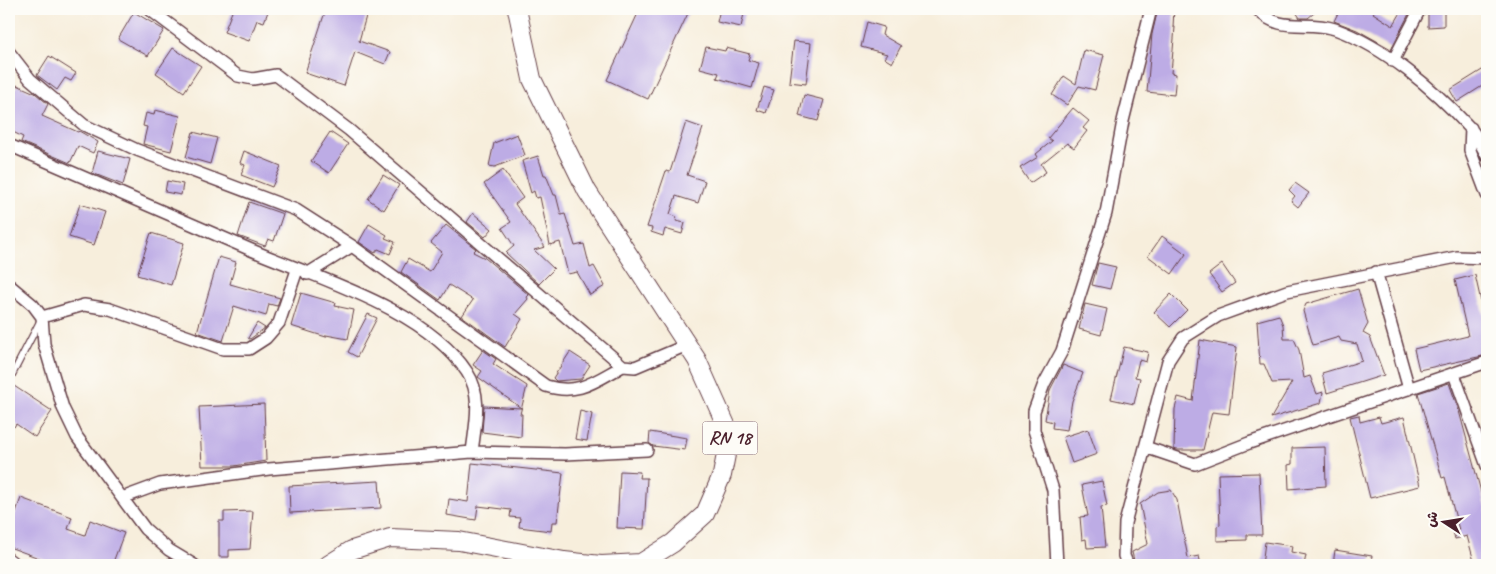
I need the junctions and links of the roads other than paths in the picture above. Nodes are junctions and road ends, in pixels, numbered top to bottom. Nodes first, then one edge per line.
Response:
1 (149, 9) edge
2 (517, 9) edge
3 (1151, 9) edge
4 (1257, 9) edge
5 (1420, 9) edge
6 (9, 52) edge
7 (1394, 61) junction
8 (1470, 128) junction
9 (9, 145) edge
10 (1487, 156) edge
11 (1487, 195) edge
12 (352, 246) junction
13 (1487, 258) edge
14 (302, 272) junction
15 (1376, 272) junction
16 (9, 285) edge
17 (42, 316) junction
18 (687, 345) junction
19 (1487, 362) edge
20 (623, 366) junction
21 (1454, 374) junction
22 (9, 380) edge
23 (1409, 389) junction
24 (1145, 448) junction
25 (647, 450) dead end
26 (472, 452) junction
27 (1487, 466) edge
28 (122, 498) junction
29 (9, 556) edge
30 (21, 565) edge
31 (194, 565) edge
32 (328, 565) edge
33 (1057, 565) edge
34 (1128, 565) edge

1 - 20 street
2 - 18 main road, RN 18
3 - 33 street
4 - 7 street
5 - 7 street
6 - 12 street
7 - 8 street
8 - 10 street
8 - 11 street
9 - 14 street
12 - 14 street
12 - 20 street
13 - 15 street
14 - 17 street
14 - 26 street
15 - 23 street
15 - 24 street
16 - 17 street
17 - 22 lane
17 - 28 street
18 - 20 street
18 - 32 main road, RN 18
19 - 21 street
21 - 23 street
21 - 27 street
23 - 24 street
24 - 34 street
25 - 26 street
26 - 28 street
28 - 31 street
29 - 30 lane

